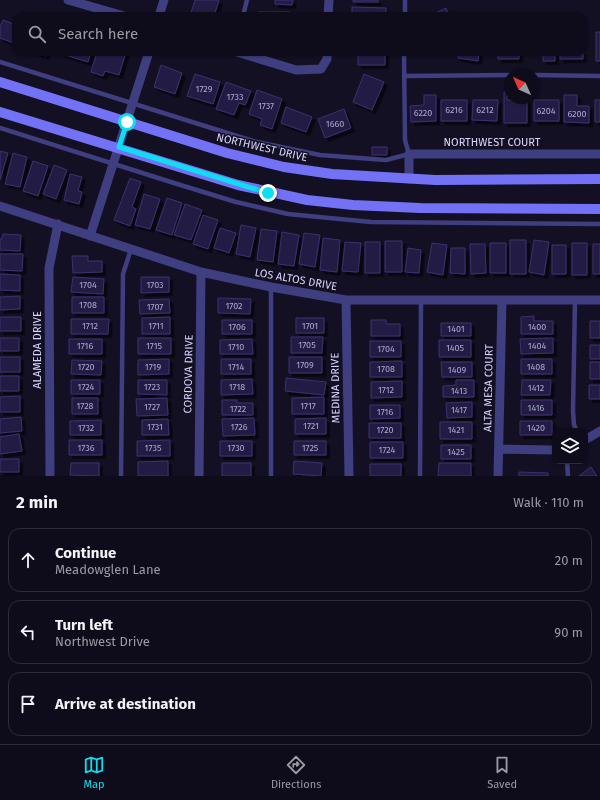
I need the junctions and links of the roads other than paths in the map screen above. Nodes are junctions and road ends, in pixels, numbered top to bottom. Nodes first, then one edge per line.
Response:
1 (68, 0) edge
2 (164, 0) edge
3 (247, 0) edge
4 (329, 0) edge
5 (405, 0) edge
6 (78, 1) edge
7 (112, 12) edge
8 (160, 12) edge
9 (245, 12) edge
10 (328, 12) edge
11 (405, 12) edge
12 (148, 56) edge
13 (250, 56) edge
14 (327, 56) edge
15 (404, 56) edge
16 (0, 62) edge
17 (504, 75) edge
18 (540, 75) edge
19 (404, 76) junction
20 (600, 76) edge
21 (0, 82) edge
22 (134, 102) junction
23 (0, 112) edge
24 (127, 122) junction
25 (0, 128) edge
26 (119, 147) junction
27 (409, 154) junction
28 (600, 154) edge
29 (113, 164) junction
30 (409, 178) junction
31 (600, 180) edge
32 (0, 206) edge
33 (600, 209) edge
34 (58, 224) junction
35 (600, 224) edge
36 (90, 236) junction
37 (131, 249) junction
38 (201, 272) junction
39 (271, 288) junction
40 (346, 300) junction
41 (420, 300) junction
42 (575, 300) junction
43 (600, 300) edge
44 (502, 301) junction
45 (576, 428) edge
46 (600, 430) edge
47 (588, 438) edge
48 (499, 450) junction
49 (552, 450) edge
50 (567, 464) edge
51 (50, 476) edge
52 (121, 476) edge
53 (200, 476) edge
54 (271, 476) edge
55 (349, 476) edge
56 (420, 476) edge
57 (498, 476) edge
58 (568, 476) edge

1 - 6 street
2 - 8 street
3 - 9 lane
4 - 10 street
5 - 11 lane
6 - 7 street
12 - 22 street
13 - 14 street
15 - 19 lane
16 - 22 lane
17 - 19 lane
18 - 20 lane
19 - 27 lane
21 - 24 main road, NORTHWEST DRIVE
22 - 24 street
22 - 27 lane
23 - 26 main road
24 - 26 street
24 - 30 main road, NORTHWEST DRIVE
25 - 29 lane
26 - 29 street
26 - 33 main road
27 - 28 street, NORTHWEST COURT
27 - 30 street
29 - 35 lane
29 - 36 street
30 - 31 main road, NORTHWEST DRIVE
32 - 34 street, LOS ALTOS DRIVE
34 - 36 street, LOS ALTOS DRIVE
34 - 51 street, ALAMEDA DRIVE
36 - 37 street, LOS ALTOS DRIVE
37 - 38 street, LOS ALTOS DRIVE
37 - 52 lane
38 - 39 street, LOS ALTOS DRIVE
38 - 53 street, CORDOVA DRIVE
39 - 40 street, LOS ALTOS DRIVE
39 - 54 lane
40 - 41 street, LOS ALTOS DRIVE
40 - 55 street, MEDINA DRIVE
41 - 44 street, LOS ALTOS DRIVE
41 - 56 lane
42 - 43 street, LOS ALTOS DRIVE
42 - 44 street, LOS ALTOS DRIVE
42 - 45 lane
44 - 48 street, ALTA MESA COURT
46 - 47 street
48 - 49 street
48 - 57 street, ALTA MESA COURT
50 - 58 lane

